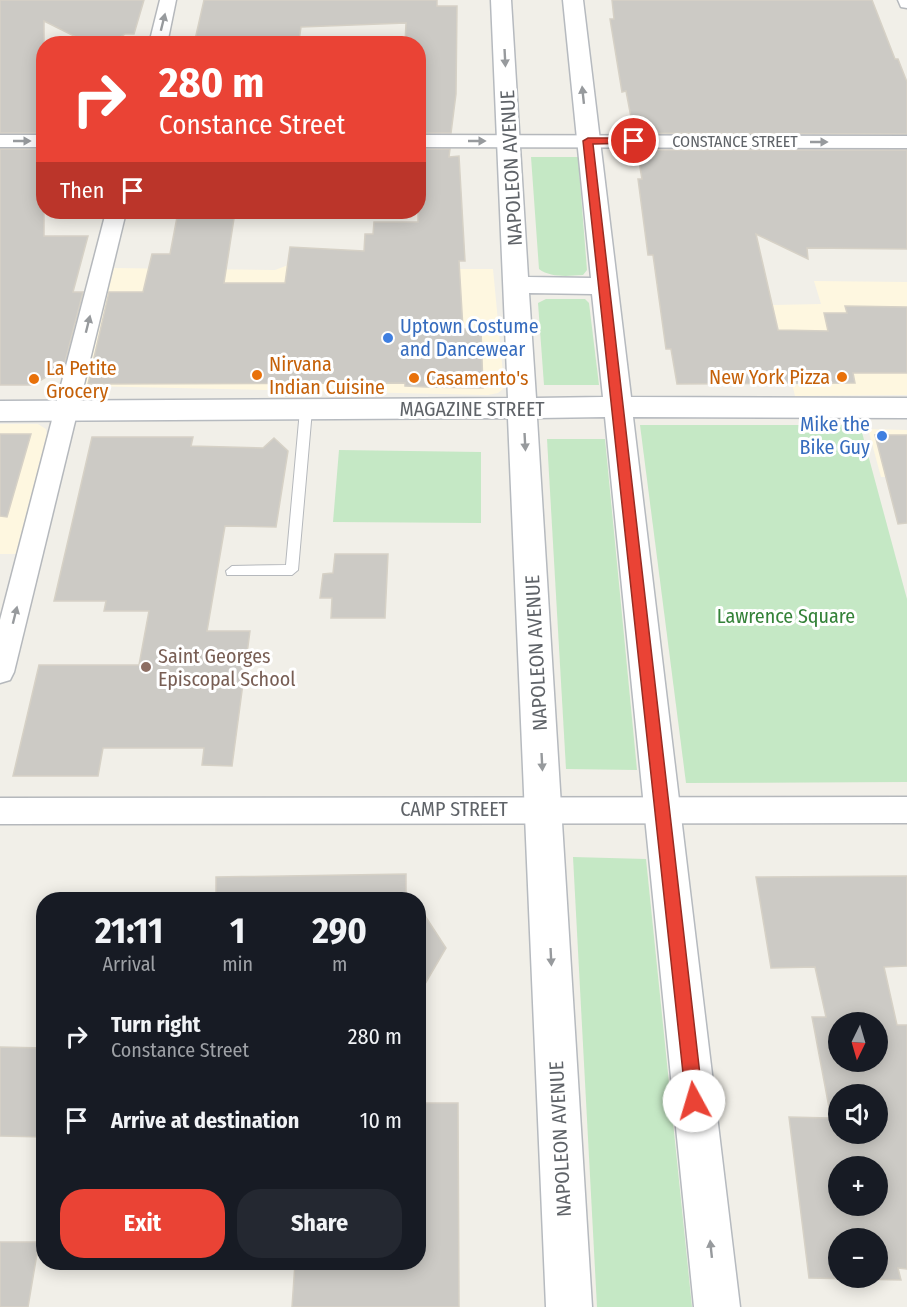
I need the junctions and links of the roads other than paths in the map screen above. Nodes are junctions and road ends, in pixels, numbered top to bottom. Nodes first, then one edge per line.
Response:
1 (168, 0) edge
2 (501, 0) edge
3 (573, 0) edge
4 (160, 36) edge
5 (0, 141) edge
6 (36, 141) edge
7 (426, 141) edge
8 (509, 141) junction
9 (588, 141) junction
10 (907, 142) edge
11 (114, 219) edge
12 (517, 285) junction
13 (604, 286) junction
14 (618, 407) junction
15 (524, 408) junction
16 (907, 408) edge
17 (306, 410) junction
18 (0, 411) edge
19 (67, 411) junction
20 (232, 570) dead end
21 (0, 672) edge
22 (544, 810) junction
23 (662, 810) junction
24 (907, 810) edge
25 (0, 811) edge
26 (569, 1307) edge
27 (717, 1307) edge

4 -> 1 street
2 -> 8 street, NAPOLEON AVENUE
9 -> 3 street
5 -> 6 street
7 -> 8 street, CONSTANCE STREET
8 - 9 street, CONSTANCE STREET
8 - 12 street, NAPOLEON AVENUE
9 -> 10 street, CONSTANCE STREET
9 - 13 street
19 -> 11 street
12 - 13 street
12 - 15 street, NAPOLEON AVENUE
13 - 14 street
14 - 15 street, MAGAZINE STREET
14 - 16 street, MAGAZINE STREET
14 - 23 street
15 - 17 street, MAGAZINE STREET
15 -> 22 street, NAPOLEON AVENUE
17 - 19 street, MAGAZINE STREET
17 - 20 lane
18 - 19 street, MAGAZINE STREET
21 -> 19 street
22 - 23 street, CAMP STREET
22 - 25 street, CAMP STREET
22 -> 26 street, NAPOLEON AVENUE
23 - 24 street, CAMP STREET
27 -> 23 street

